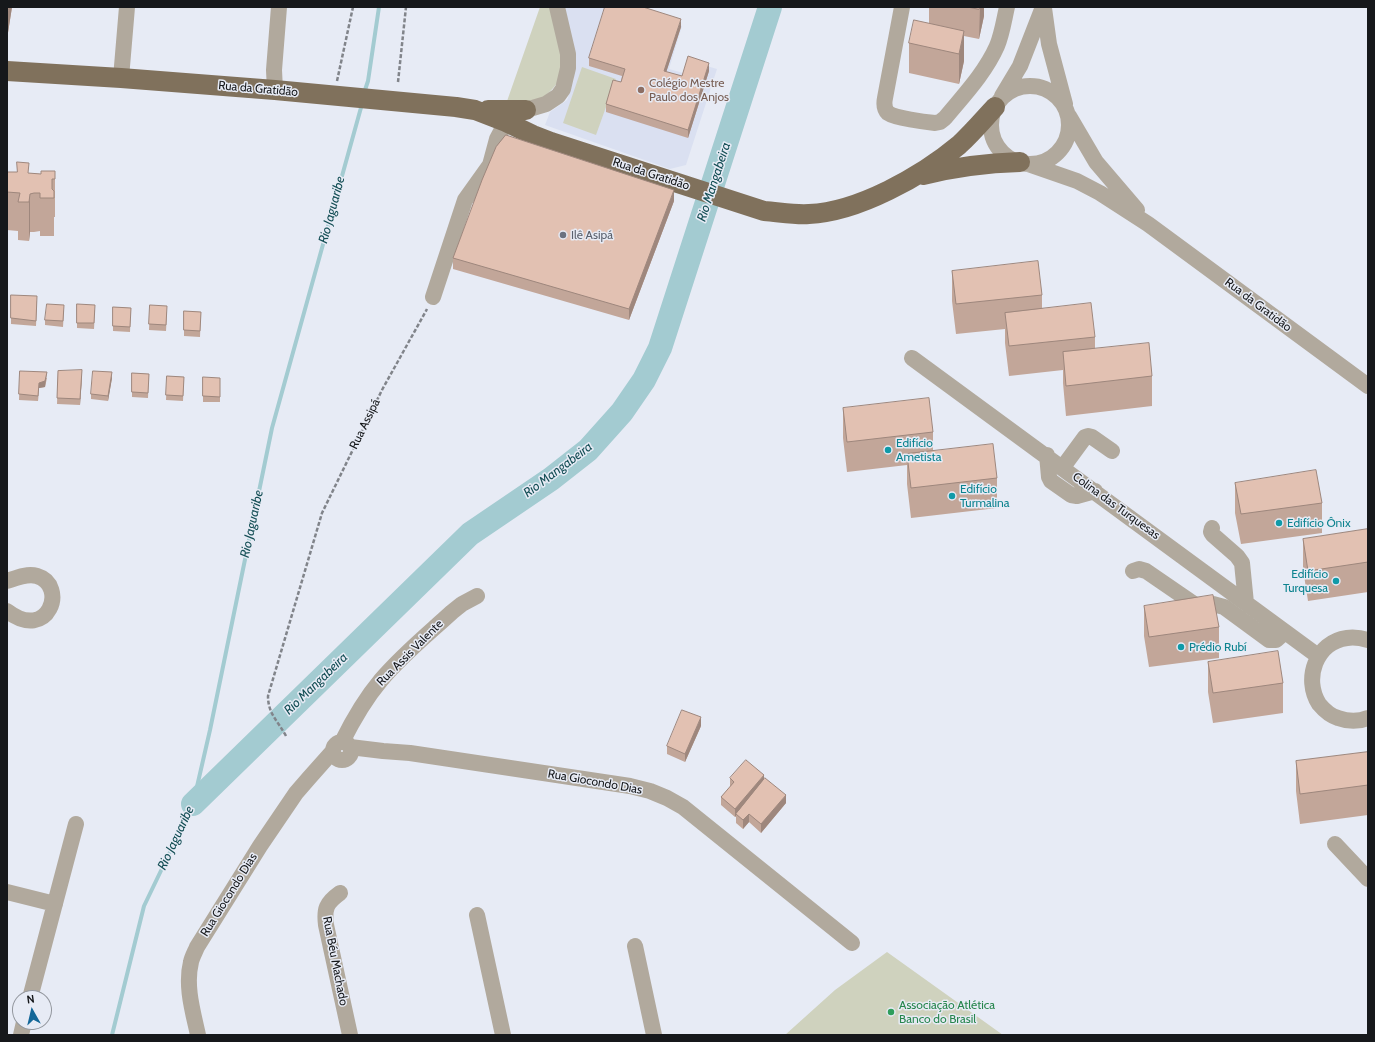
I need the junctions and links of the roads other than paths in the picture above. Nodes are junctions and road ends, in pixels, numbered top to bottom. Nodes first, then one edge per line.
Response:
1 (127, 7) edge
2 (278, 7) edge
3 (557, 7) edge
4 (902, 7) edge
5 (1007, 7) edge
6 (1044, 7) edge
7 (7, 71) edge
8 (121, 78) junction
9 (275, 90) junction
10 (997, 104) junction
11 (475, 110) junction
12 (526, 110) junction
13 (1066, 110) junction
14 (506, 122) junction
15 (1024, 163) junction
16 (912, 178) junction
17 (1148, 224) junction
18 (433, 297) road end
19 (912, 358) dead end
20 (1368, 386) edge
21 (1112, 451) dead end
22 (1047, 455) junction
23 (1063, 467) junction
24 (1095, 491) junction
25 (1212, 528) dead end
26 (1133, 571) dead end
27 (7, 581) edge
28 (477, 596) dead end
29 (1247, 603) junction
30 (7, 611) edge
31 (1239, 617) junction
32 (1285, 632) junction
33 (1368, 640) edge
34 (1318, 656) junction
35 (1368, 718) edge
36 (343, 752) junction
37 (76, 824) dead end
38 (1335, 844) dead end
39 (1368, 879) edge
40 (7, 892) edge
41 (340, 893) dead end
42 (55, 904) junction
43 (477, 915) dead end
44 (852, 943) dead end
45 (635, 946) dead end
46 (32, 990) edge
47 (198, 1035) edge
48 (350, 1035) edge
49 (503, 1035) edge
50 (654, 1035) edge

1 - 8 street
2 - 9 street
3 - 12 street
4 - 5 street
6 - 10 street
6 - 13 street
7 - 8 main road, Rua da Gratidão
8 - 9 main road, Rua da Gratidão
9 - 11 main road, Rua da Gratidão
10 - 13 street
10 - 15 street
10 - 16 main road, Rua da Gratidão
11 - 12 main road
11 - 14 main road, Rua da Gratidão
12 - 14 street
13 - 15 street
13 - 17 street, Rua da Gratidão
14 - 16 main road, Rua da Gratidão
14 - 18 street
15 - 16 main road, Rua da Gratidão
15 - 17 street, Rua da Gratidão
17 - 20 street, Rua da Gratidão
19 - 22 street, Colina das Turquesas
21 - 23 street
22 - 23 street, Colina das Turquesas
22 - 24 street
23 - 24 street, Colina das Turquesas
24 - 29 street, Colina das Turquesas
25 - 29 street
26 - 31 street
27 - 30 street
28 - 36 street, Rua Assis Valente
29 - 31 street
29 - 32 street, Colina das Turquesas
31 - 32 street
32 - 34 street, Colina das Turquesas
33 - 34 street
34 - 35 street
36 - 44 street, Rua Giocondo Dias
36 - 47 street, Rua Giocondo Dias
37 - 42 street
38 - 39 street
40 - 42 street
41 - 48 street, Rua Béu Machado
42 - 46 street
43 - 49 street
45 - 50 street

